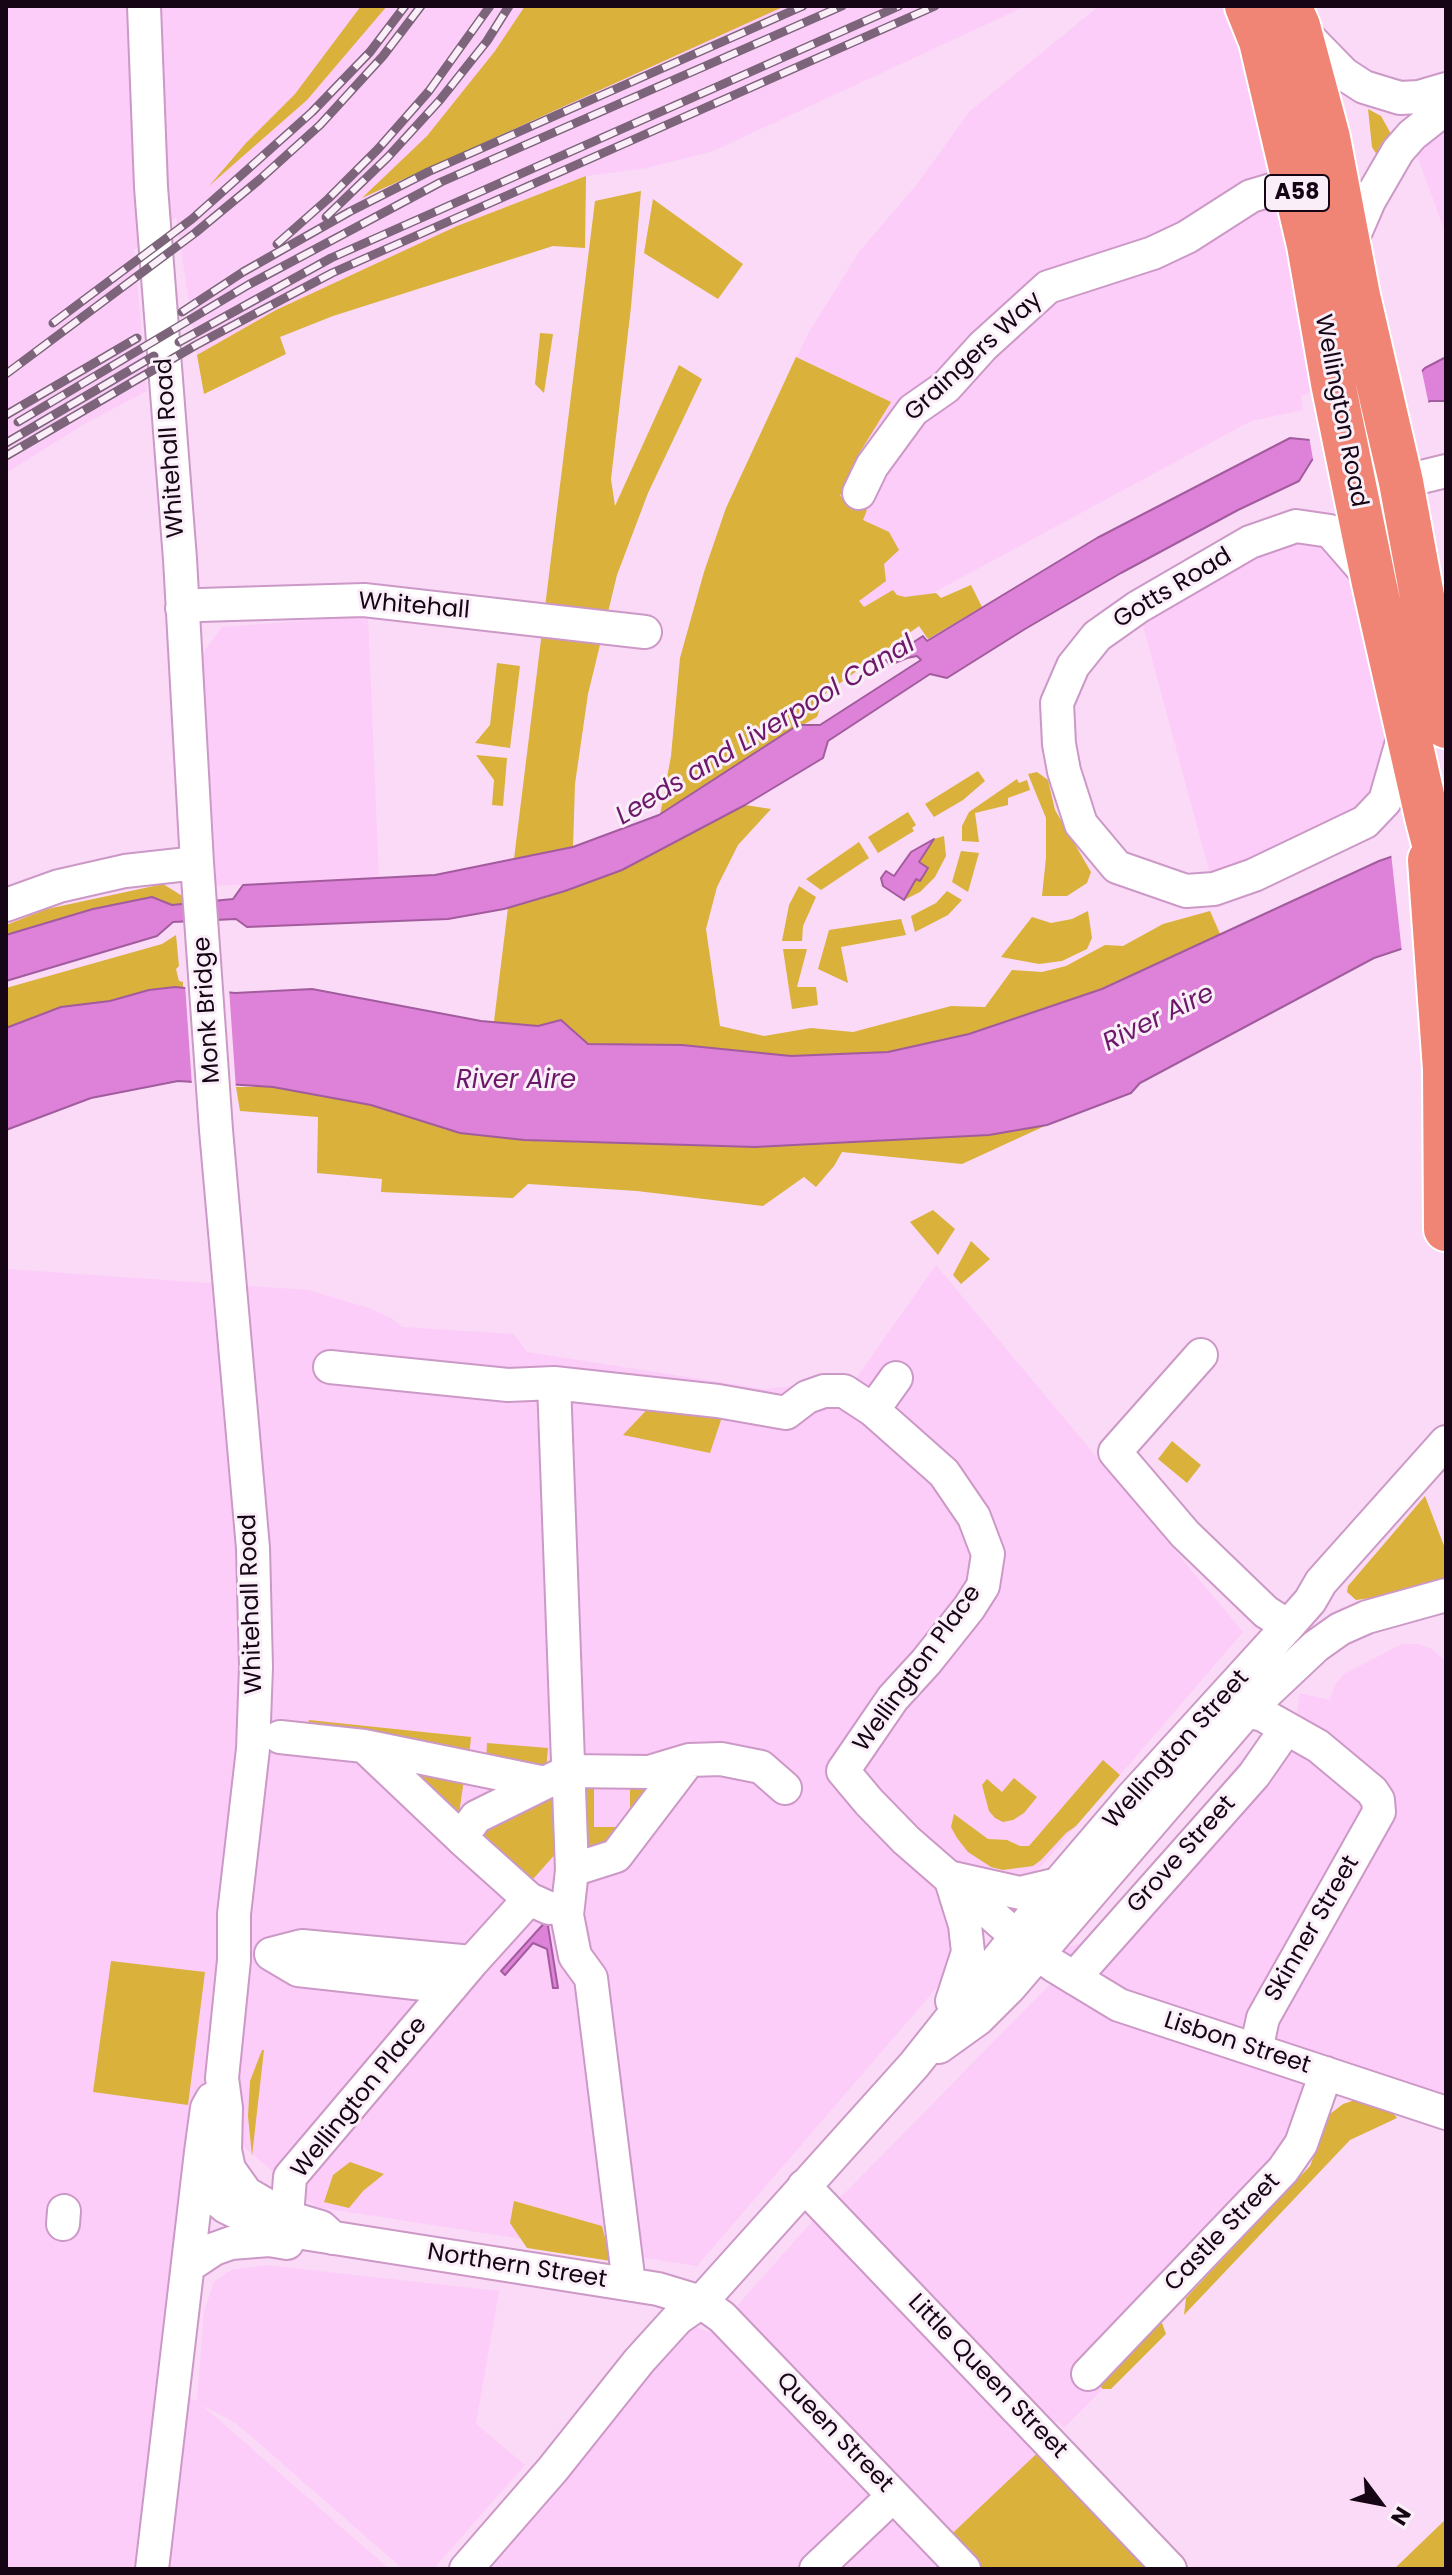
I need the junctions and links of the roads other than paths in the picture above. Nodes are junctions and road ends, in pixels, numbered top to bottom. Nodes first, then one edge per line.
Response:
1 (144, 6) edge
2 (1247, 6) edge
3 (1294, 16) edge
4 (1446, 89) edge
5 (1381, 94) junction
6 (1446, 108) edge
7 (1412, 135) junction
8 (1295, 183) junction
9 (1349, 247) junction
10 (1396, 464) junction
11 (1446, 471) edge
12 (859, 493) dead end
13 (1374, 583) junction
14 (182, 608) junction
15 (645, 632) dead end
16 (1426, 725) edge
17 (1427, 817) junction
18 (198, 876) junction
19 (1446, 890) edge
20 (6, 905) edge
21 (216, 1130) joint
22 (1446, 1229) edge
23 (1201, 1355) dead end
24 (330, 1367) dead end
25 (896, 1378) dead end
26 (554, 1383) junction
27 (873, 1410) junction
28 (1446, 1442) edge
29 (1446, 1595) edge
30 (1400, 1607) junction
31 (1446, 1615) edge
32 (1288, 1626) junction
33 (1247, 1711) junction
34 (1286, 1729) junction
35 (280, 1737) dead end
36 (364, 1746) junction
37 (689, 1760) junction
38 (478, 1768) junction
39 (557, 1777) junction
40 (785, 1788) dead end
41 (468, 1828) junction
42 (572, 1870) junction
43 (950, 1877) junction
44 (1058, 1884) junction
45 (529, 1899) junction
46 (567, 1915) junction
47 (1027, 1944) junction
48 (472, 1962) junction
49 (1074, 1978) junction
50 (451, 1987) junction
51 (946, 2022) junction
52 (1256, 2050) junction
53 (914, 2065) junction
54 (1326, 2073) junction
55 (222, 2078) junction
56 (1446, 2113) edge
57 (225, 2150) joint
58 (200, 2175) junction
59 (804, 2186) junction
60 (287, 2217) junction
61 (333, 2238) junction
62 (188, 2275) junction
63 (629, 2284) junction
64 (701, 2302) junction
65 (1088, 2374) dead end
66 (893, 2496) junction
67 (152, 2569) edge
68 (466, 2569) edge
69 (816, 2569) edge
70 (964, 2569) edge
71 (1170, 2569) edge

1 - 14 street, Whitehall Road
2 - 8 highway, Wellington Road / A58
3 - 5 street
3 - 9 highway, Wellington Road / A58
4 - 5 street
5 - 7 street
6 - 7 street
7 - 9 street
8 - 12 street, Graingers Way
8 - 13 highway, Wellington Road / A58
9 - 10 highway, Wellington Road / A58
10 - 11 street
10 - 16 highway, Wellington Road / A58
13 - 16 highway, Wellington Road / A58
13 - 16 street, Gotts Road
14 - 15 street, Whitehall
14 - 18 street, Whitehall Road
16 - 17 highway, Wellington Road / A58
17 - 19 highway
17 - 22 highway
18 - 20 street
18 - 21 street, Monk Bridge
21 - 55 street, Whitehall Road
23 - 32 street
24 - 26 street, Wellington Place
25 - 27 street
26 - 27 street, Wellington Place
26 - 39 street
27 - 43 street, Wellington Place
28 - 32 street, Wellington Street
29 - 30 street, Wellington Street
30 - 31 street
30 - 33 street, Wellington Street
32 - 44 street, Wellington Street
33 - 34 street
33 - 47 street, Wellington Street
34 - 49 street, Grove Street
34 - 52 street, Skinner Street
35 - 36 street
36 - 38 street
36 - 41 street
37 - 39 street
37 - 40 street
37 - 42 street
38 - 39 street
38 - 41 street
39 - 41 street
39 - 42 street
41 - 45 street
42 - 46 street
43 - 44 street, Wellington Place
43 - 47 street, Wellington Place
43 - 51 street, Wellington Place
44 - 47 street, Wellington Street
45 - 46 street
45 - 48 street, Wellington Place
46 - 63 street
47 - 49 street, Lisbon Street
47 - 51 street, Wellington Street
47 - 53 street, Wellington Street
48 - 50 street, Wellington Place
48 - 50 street, Wellington Place
49 - 52 street, Lisbon Street
50 - 60 street, Wellington Place
51 - 53 street, Wellington Street
52 - 54 street, Lisbon Street
53 - 59 street, Wellington Street
54 - 56 street, Lisbon Street
54 - 65 street, Castle Street
55 - 57 street, Whitehall Road
55 - 58 street, Whitehall Road
57 - 60 street, Northern Street
58 - 61 street, Northern Street
58 - 62 street, Whitehall Road
59 - 64 street, Wellington Street
59 - 71 street, Little Queen Street
60 - 61 street, Northern Street
61 - 62 street
61 - 63 street, Northern Street
62 - 67 street, Whitehall Road
63 - 64 street, Northern Street
64 - 66 street, Queen Street
64 - 68 street, Wellington Street
66 - 69 street
66 - 70 street, Queen Street

